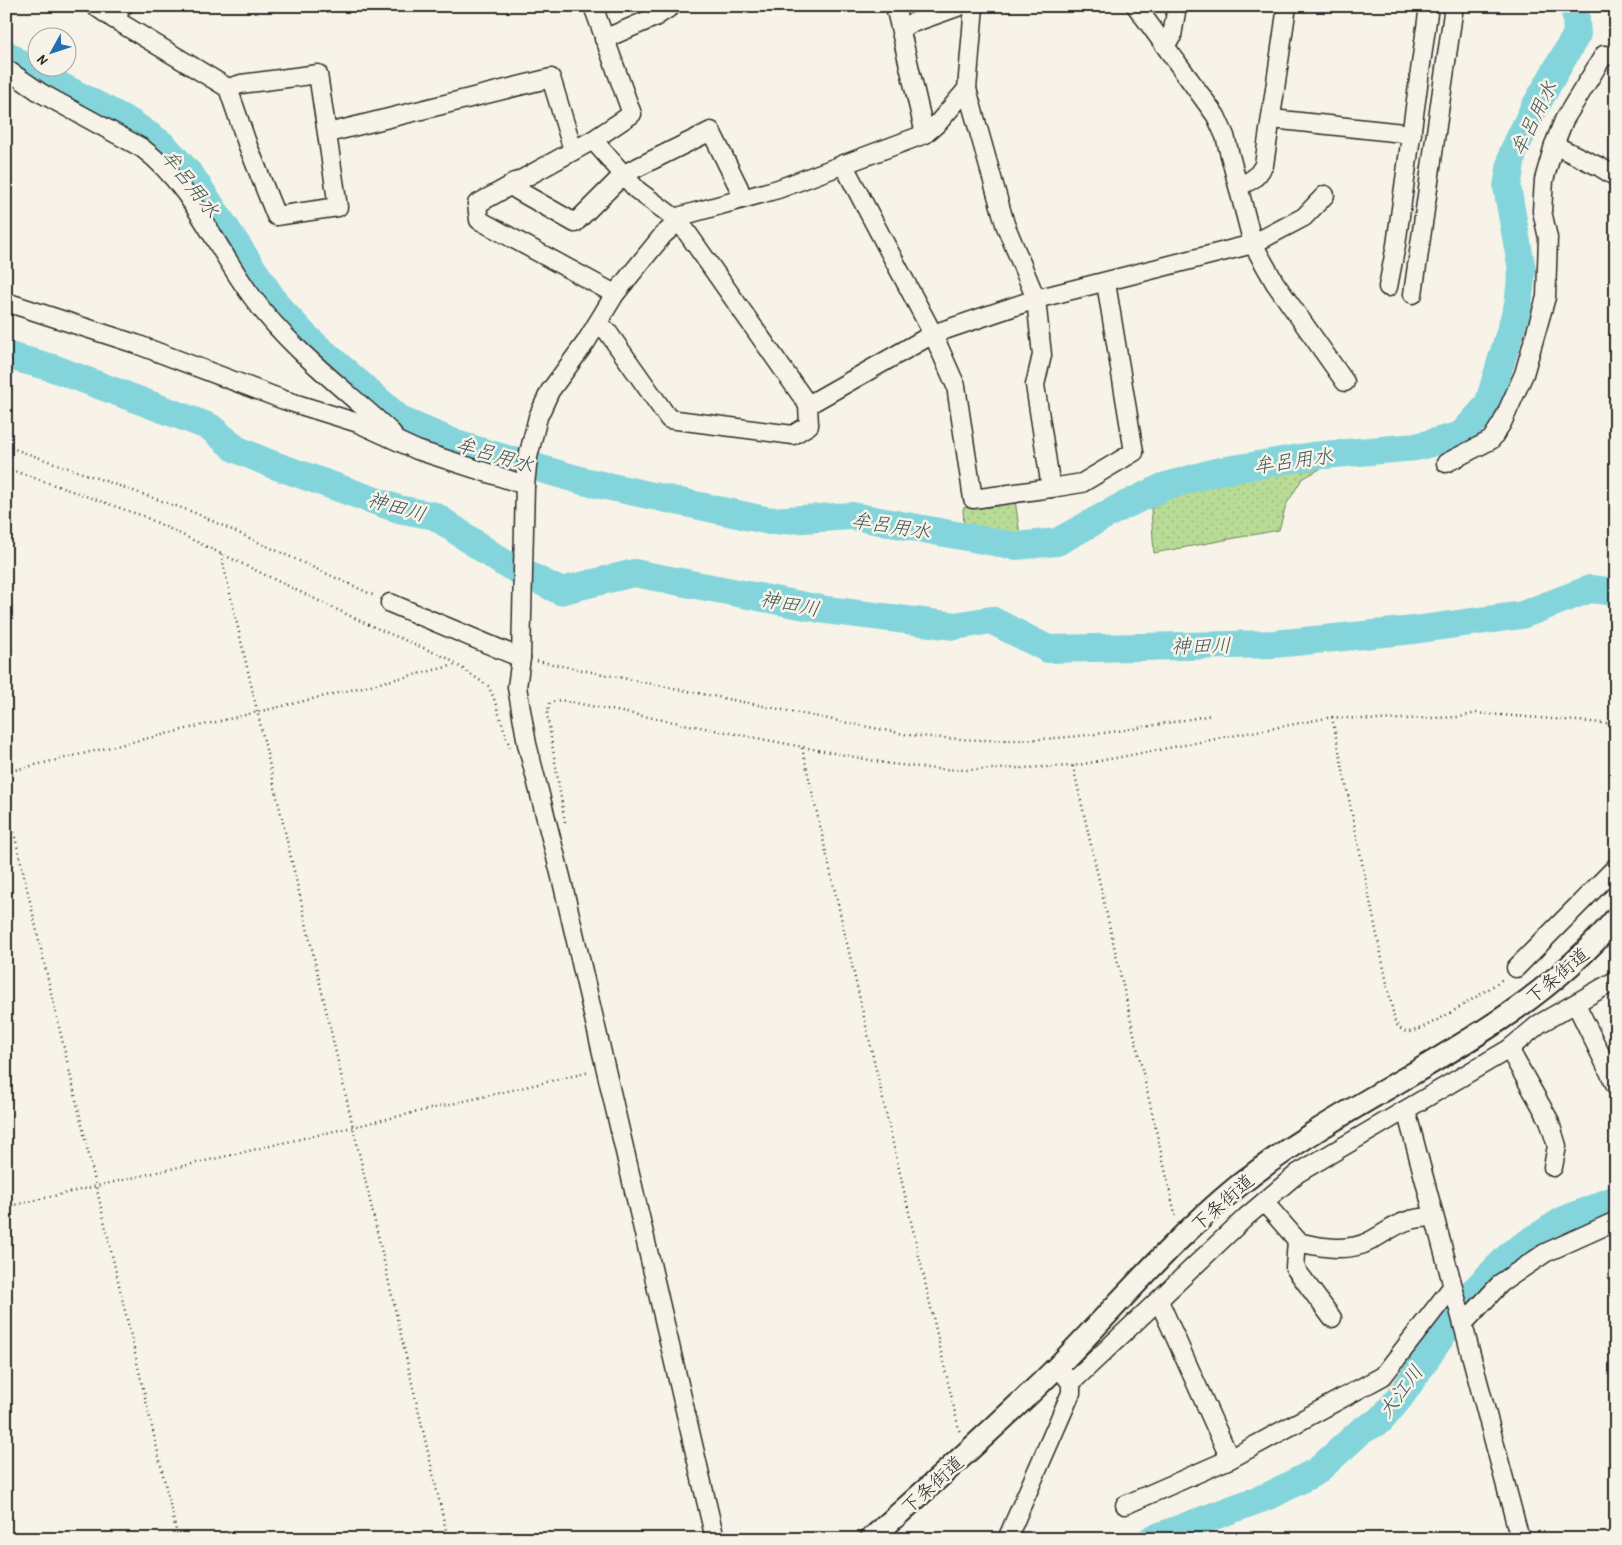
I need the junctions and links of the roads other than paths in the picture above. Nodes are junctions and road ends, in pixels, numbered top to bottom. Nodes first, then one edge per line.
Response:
1 (95, 6) edge
2 (593, 6) edge
3 (672, 6) edge
4 (895, 6) edge
5 (960, 6) edge
6 (974, 6) edge
7 (1136, 6) edge
8 (1177, 6) edge
9 (1287, 6) edge
10 (1429, 6) edge
11 (1454, 6) edge
12 (118, 12) edge
13 (901, 27) junction
14 (604, 39) junction
15 (1165, 44) junction
16 (1616, 56) edge
17 (6, 70) edge
18 (228, 88) junction
19 (967, 89) junction
20 (1272, 119) junction
21 (328, 133) junction
22 (925, 134) junction
23 (1412, 134) junction
24 (593, 140) junction
25 (1554, 145) junction
26 (573, 150) junction
27 (844, 164) junction
28 (624, 174) junction
29 (1616, 177) edge
30 (514, 182) junction
31 (1238, 185) junction
32 (1326, 195) dead end
33 (742, 199) junction
34 (679, 222) junction
35 (1254, 244) junction
36 (1106, 283) junction
37 (1388, 287) dead end
38 (615, 294) junction
39 (1413, 294) dead end
40 (1036, 300) junction
41 (6, 302) edge
42 (597, 324) junction
43 (932, 334) junction
44 (1345, 382) dead end
45 (808, 405) junction
46 (396, 440) junction
47 (1446, 463) dead end
48 (525, 482) junction
49 (1051, 488) junction
50 (390, 603) road end
51 (521, 654) junction
52 (1616, 867) edge
53 (1616, 918) edge
54 (1516, 968) road end
55 (1616, 980) edge
56 (1576, 1004) junction
57 (1460, 1044) junction
58 (1509, 1048) junction
59 (1475, 1069) junction
60 (1616, 1086) edge
61 (1406, 1110) junction
62 (1553, 1167) dead end
63 (1264, 1202) junction
64 (1434, 1217) junction
65 (1616, 1221) edge
66 (1297, 1240) junction
67 (1452, 1286) junction
68 (1129, 1290) junction
69 (1154, 1306) junction
70 (1332, 1318) dead end
71 (1463, 1324) junction
72 (1057, 1367) junction
73 (1071, 1383) junction
74 (1230, 1459) junction
75 (1125, 1505) dead end
76 (715, 1539) edge
77 (871, 1539) edge
78 (1007, 1539) edge
79 (1520, 1539) edge

1 - 12 street
2 - 14 street
3 - 14 street
4 - 13 street
5 - 13 street
6 - 19 street
7 - 15 street
8 - 15 street
9 - 20 street
10 - 23 street
11 - 39 street
12 - 18 street
13 - 22 street
14 - 24 street
15 - 31 street
16 - 25 street
17 - 46 street
18 - 21 street
18 - 21 street
19 - 22 street
19 - 40 street
20 - 23 street
20 - 31 street
21 - 26 street
22 - 27 street
23 - 37 street
24 - 26 street
24 - 28 street
25 - 29 street
25 - 47 street
26 - 30 street
27 - 33 street
27 - 43 street
28 - 30 street
28 - 33 street
28 - 34 street
30 - 38 street
31 - 35 street
32 - 35 street
33 - 34 street
34 - 38 street
34 - 45 street
35 - 36 street
35 - 44 street
36 - 40 street
36 - 49 street
38 - 42 street
40 - 43 street
40 - 49 street
41 - 46 street
42 - 45 street
42 - 48 street
43 - 45 street
43 - 49 street
46 - 48 street
48 - 51 street
50 - 51 street
51 - 76 street
52 - 54 street
53 - 57 main road, 下条街道
55 - 56 street
56 - 58 street
56 - 60 street
57 - 59 street
57 - 68 main road, 下条街道
58 - 59 street
58 - 62 street
59 - 61 street
61 - 63 street
61 - 64 street
63 - 66 street
63 - 69 street
64 - 66 street
64 - 67 street
65 - 71 street
66 - 70 street
67 - 71 street
67 - 74 street
68 - 69 street
68 - 72 main road, 下条街道
69 - 73 street
69 - 74 street
71 - 79 street
72 - 73 street
72 - 77 main road, 下条街道
73 - 78 street
74 - 75 street

